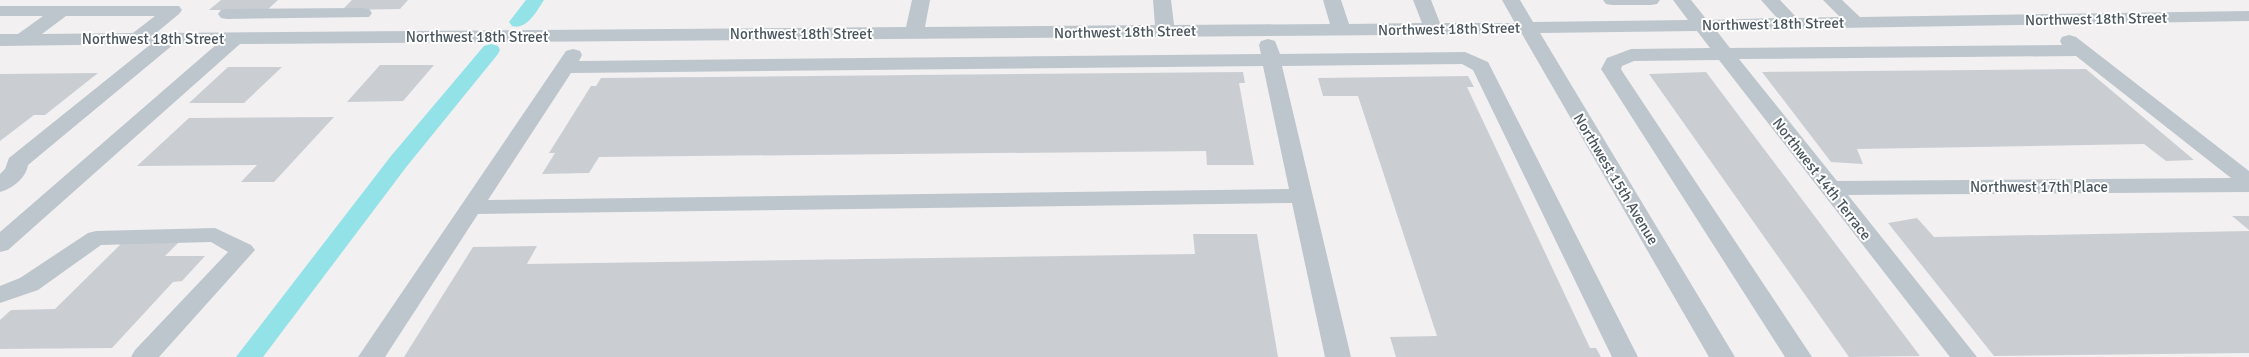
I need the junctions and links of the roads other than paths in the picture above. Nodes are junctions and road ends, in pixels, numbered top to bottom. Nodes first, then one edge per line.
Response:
1 (312, 0) edge
2 (921, 0) edge
3 (1162, 0) edge
4 (1332, 0) edge
5 (1422, 0) edge
6 (1511, 0) edge
7 (1612, 0) edge
8 (1651, 0) edge
9 (1682, 0) edge
10 (1770, 0) edge
11 (1832, 0) edge
12 (2244, 0) edge
13 (2249, 4) edge
14 (69, 5) edge
15 (179, 5) edge
16 (0, 11) edge
17 (363, 13) dead end
18 (227, 14) dead end
19 (296, 14) junction
20 (2249, 16) edge
21 (2041, 20) junction
22 (1856, 23) junction
23 (1792, 24) junction
24 (1702, 25) junction
25 (1527, 28) junction
26 (1433, 29) junction
27 (1266, 30) junction
28 (1342, 30) junction
29 (1164, 32) junction
30 (914, 34) junction
31 (586, 36) junction
32 (235, 38) junction
33 (270, 38) junction
34 (137, 39) junction
35 (169, 39) junction
36 (0, 40) edge
37 (22, 40) junction
38 (2080, 50) junction
39 (1725, 55) junction
40 (1271, 59) junction
41 (565, 67) junction
42 (9, 162) edge
43 (2249, 182) edge
44 (0, 185) edge
45 (2249, 185) edge
46 (1829, 188) junction
47 (1302, 196) junction
48 (472, 207) junction
49 (0, 245) edge
50 (0, 295) edge
51 (144, 357) edge
52 (371, 357) edge
53 (1338, 357) edge
54 (1625, 357) edge
55 (1722, 357) edge
56 (1799, 357) edge
57 (1964, 357) edge

1 - 19 street
2 - 30 street
3 - 29 street
4 - 28 street
5 - 26 street
6 - 25 street, Northwest 15th Avenue
7 - 8 street
9 - 24 street, Northwest 14th Terrace
10 - 23 street
11 - 22 street
12 - 13 street
14 - 15 street
14 - 16 street
14 - 37 street
15 - 34 street
17 - 19 street
18 - 19 street
19 - 33 street
20 - 21 street, Northwest 18th Street
21 - 22 street, Northwest 18th Street
21 - 38 street
22 - 23 street, Northwest 18th Street
23 - 24 street, Northwest 18th Street
24 - 25 street, Northwest 18th Street
24 - 39 street, Northwest 14th Terrace
25 - 26 street, Northwest 18th Street
25 - 55 street, Northwest 15th Avenue
26 - 28 street, Northwest 18th Street
27 - 28 street, Northwest 18th Street
27 - 29 street, Northwest 18th Street
27 - 40 street
29 - 30 street, Northwest 18th Street
30 - 31 street, Northwest 18th Street
31 - 33 street, Northwest 18th Street
31 - 41 street
32 - 33 street, Northwest 18th Street
32 - 35 street, Northwest 18th Street
32 - 49 street
34 - 35 street, Northwest 18th Street
34 - 37 street, Northwest 18th Street
35 - 42 street
36 - 37 street, Northwest 18th Street
38 - 39 street
38 - 43 street
39 - 46 street, Northwest 14th Terrace
39 - 56 street
40 - 41 street
40 - 47 street
40 - 54 street
41 - 48 street
42 - 44 street
45 - 46 street, Northwest 17th Place
46 - 57 street, Northwest 14th Terrace
47 - 48 street
47 - 53 street
48 - 52 street
50 - 51 street

